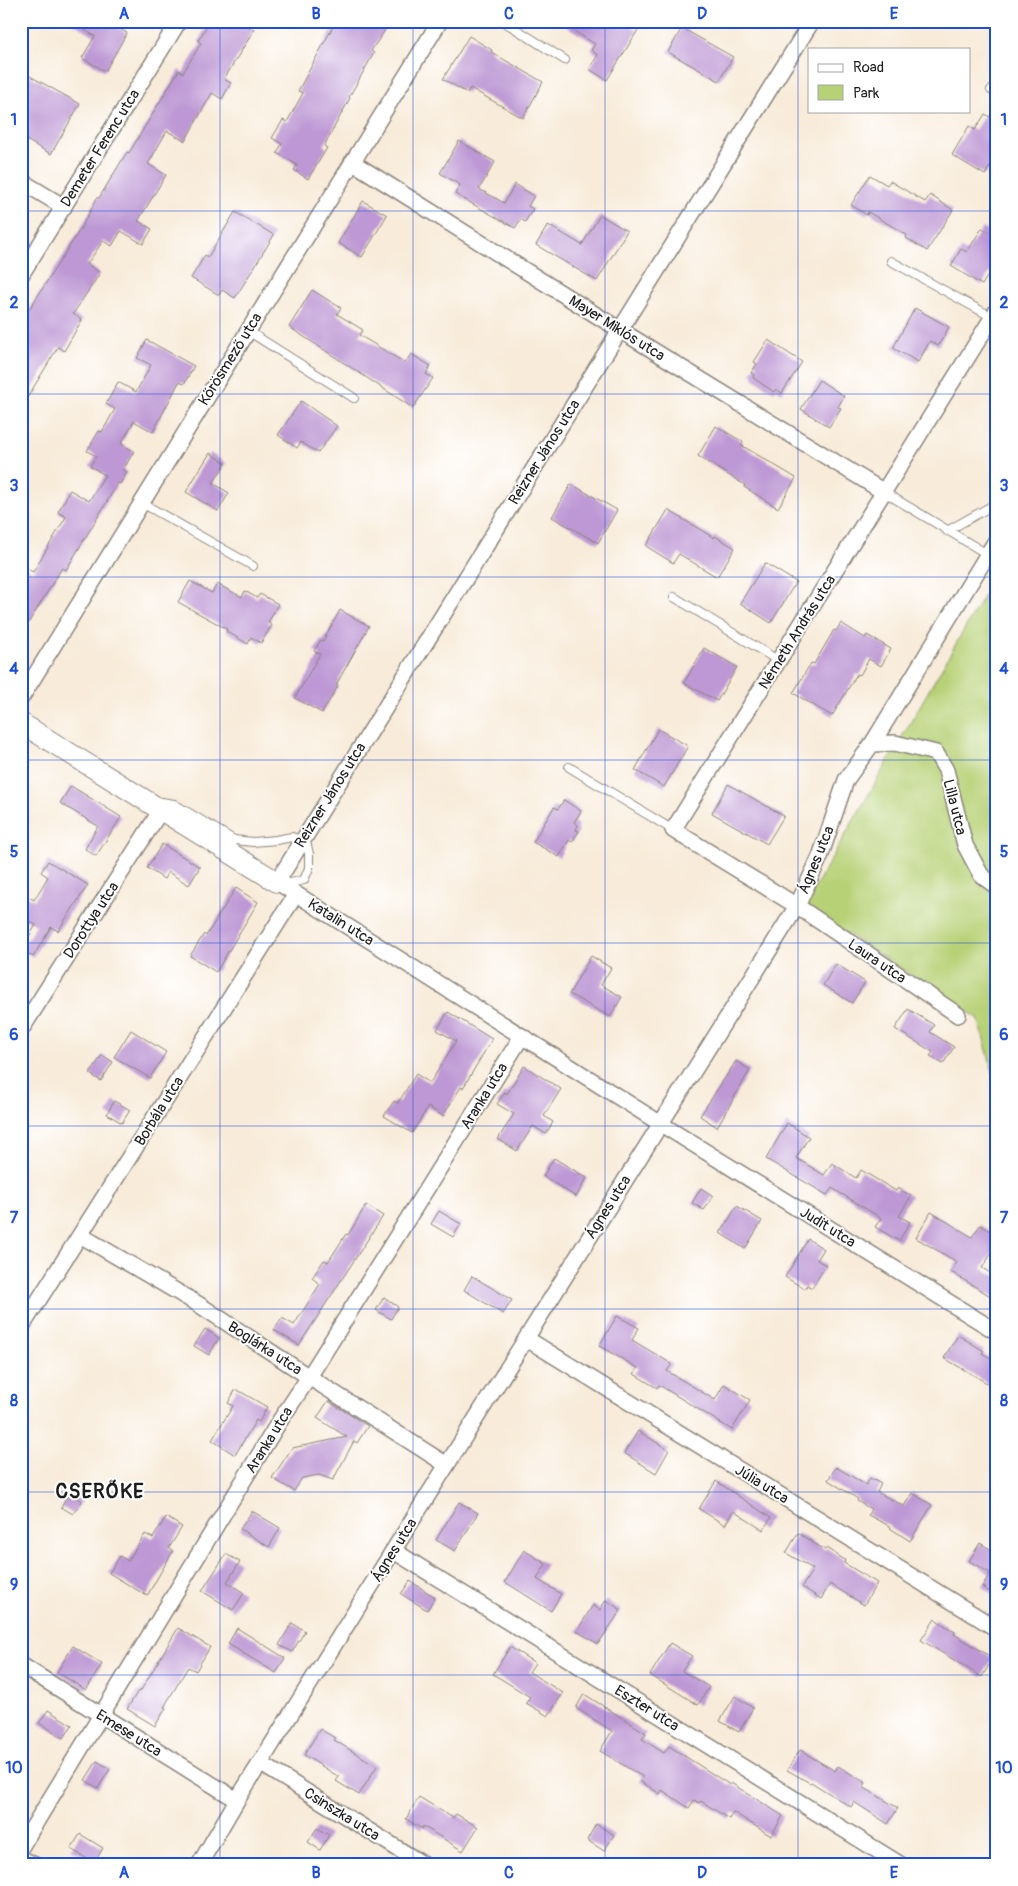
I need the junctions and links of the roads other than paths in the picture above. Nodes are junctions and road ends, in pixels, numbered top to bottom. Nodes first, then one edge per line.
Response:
1 (178, 21) edge
2 (440, 21) edge
3 (503, 21) edge
4 (812, 21) edge
5 (566, 60) dead end
6 (352, 162) junction
7 (21, 181) edge
8 (64, 207) junction
9 (891, 260) dead end
10 (21, 275) edge
11 (994, 314) edge
12 (620, 330) junction
13 (248, 331) junction
14 (354, 398) dead end
15 (884, 492) junction
16 (142, 503) junction
17 (997, 503) edge
18 (947, 530) junction
19 (997, 539) edge
20 (987, 554) junction
21 (253, 566) dead end
22 (674, 597) dead end
23 (778, 661) junction
24 (21, 698) edge
25 (21, 723) edge
26 (872, 744) junction
27 (569, 767) dead end
28 (140, 797) junction
29 (161, 810) junction
30 (673, 830) junction
31 (303, 840) junction
32 (277, 882) junction
33 (997, 887) edge
34 (296, 894) junction
35 (796, 906) junction
36 (958, 1015) dead end
37 (21, 1030) edge
38 (522, 1036) junction
39 (660, 1123) junction
40 (80, 1235) junction
41 (21, 1328) edge
42 (997, 1332) edge
43 (527, 1339) junction
44 (309, 1377) junction
45 (448, 1465) junction
46 (394, 1551) junction
47 (997, 1629) edge
48 (21, 1665) edge
49 (100, 1715) junction
50 (260, 1763) junction
51 (237, 1800) junction
52 (21, 1847) edge
53 (21, 1859) edge
54 (35, 1865) edge
55 (199, 1865) edge
56 (424, 1865) edge
57 (901, 1865) edge

1 - 8 street, Demeter Ferenc utca
2 - 6 street, Kőrösmező utca
3 - 5 lane
4 - 12 street, Reizner János utca
6 - 12 street, Mayer Miklós utca
6 - 13 street, Kőrösmező utca
7 - 8 street
8 - 10 street, Demeter Ferenc utca
9 - 11 lane
11 - 15 street, Németh András utca
12 - 15 street, Mayer Miklós utca
12 - 31 street, Reizner János utca
13 - 14 lane
13 - 16 street, Kőrösmező utca
15 - 18 lane
15 - 23 street, Németh András utca
16 - 21 lane
16 - 24 street, Kőrösmező utca
17 - 18 lane
18 - 20 lane
19 - 20 street, Ágnes utca
20 - 26 street, Ágnes utca
22 - 23 lane
23 - 30 street, Németh András utca
25 - 28 street, Katalin utca
26 - 33 street, Lilla utca
26 - 35 street, Ágnes utca
27 - 30 lane
28 - 29 street, Katalin utca
28 - 31 lane
29 - 32 street, Katalin utca
29 - 37 street, Dorottya utca
30 - 35 street
31 - 32 street, Reizner János utca
31 - 32 lane
32 - 34 street, Katalin utca
34 - 38 street, Katalin utca
34 - 40 street, Borbála utca
35 - 36 street, Laura utca
35 - 39 street, Ágnes utca
38 - 39 street, Katalin utca
38 - 44 street, Aranka utca
39 - 42 street, Judit utca
39 - 43 street, Ágnes utca
40 - 41 street, Borbála utca
40 - 44 street, Boglárka utca
43 - 45 street, Ágnes utca
43 - 47 street, Júlia utca
44 - 45 street, Boglárka utca
44 - 49 street, Aranka utca
45 - 46 street, Ágnes utca
46 - 50 street, Ágnes utca
46 - 57 street, Eszter utca
48 - 49 street, Emese utca
49 - 51 street, Emese utca
49 - 52 street, Aranka utca
50 - 51 street, Ágnes utca
50 - 56 street, Csinszka utca
51 - 55 street, Ágnes utca
53 - 54 street

